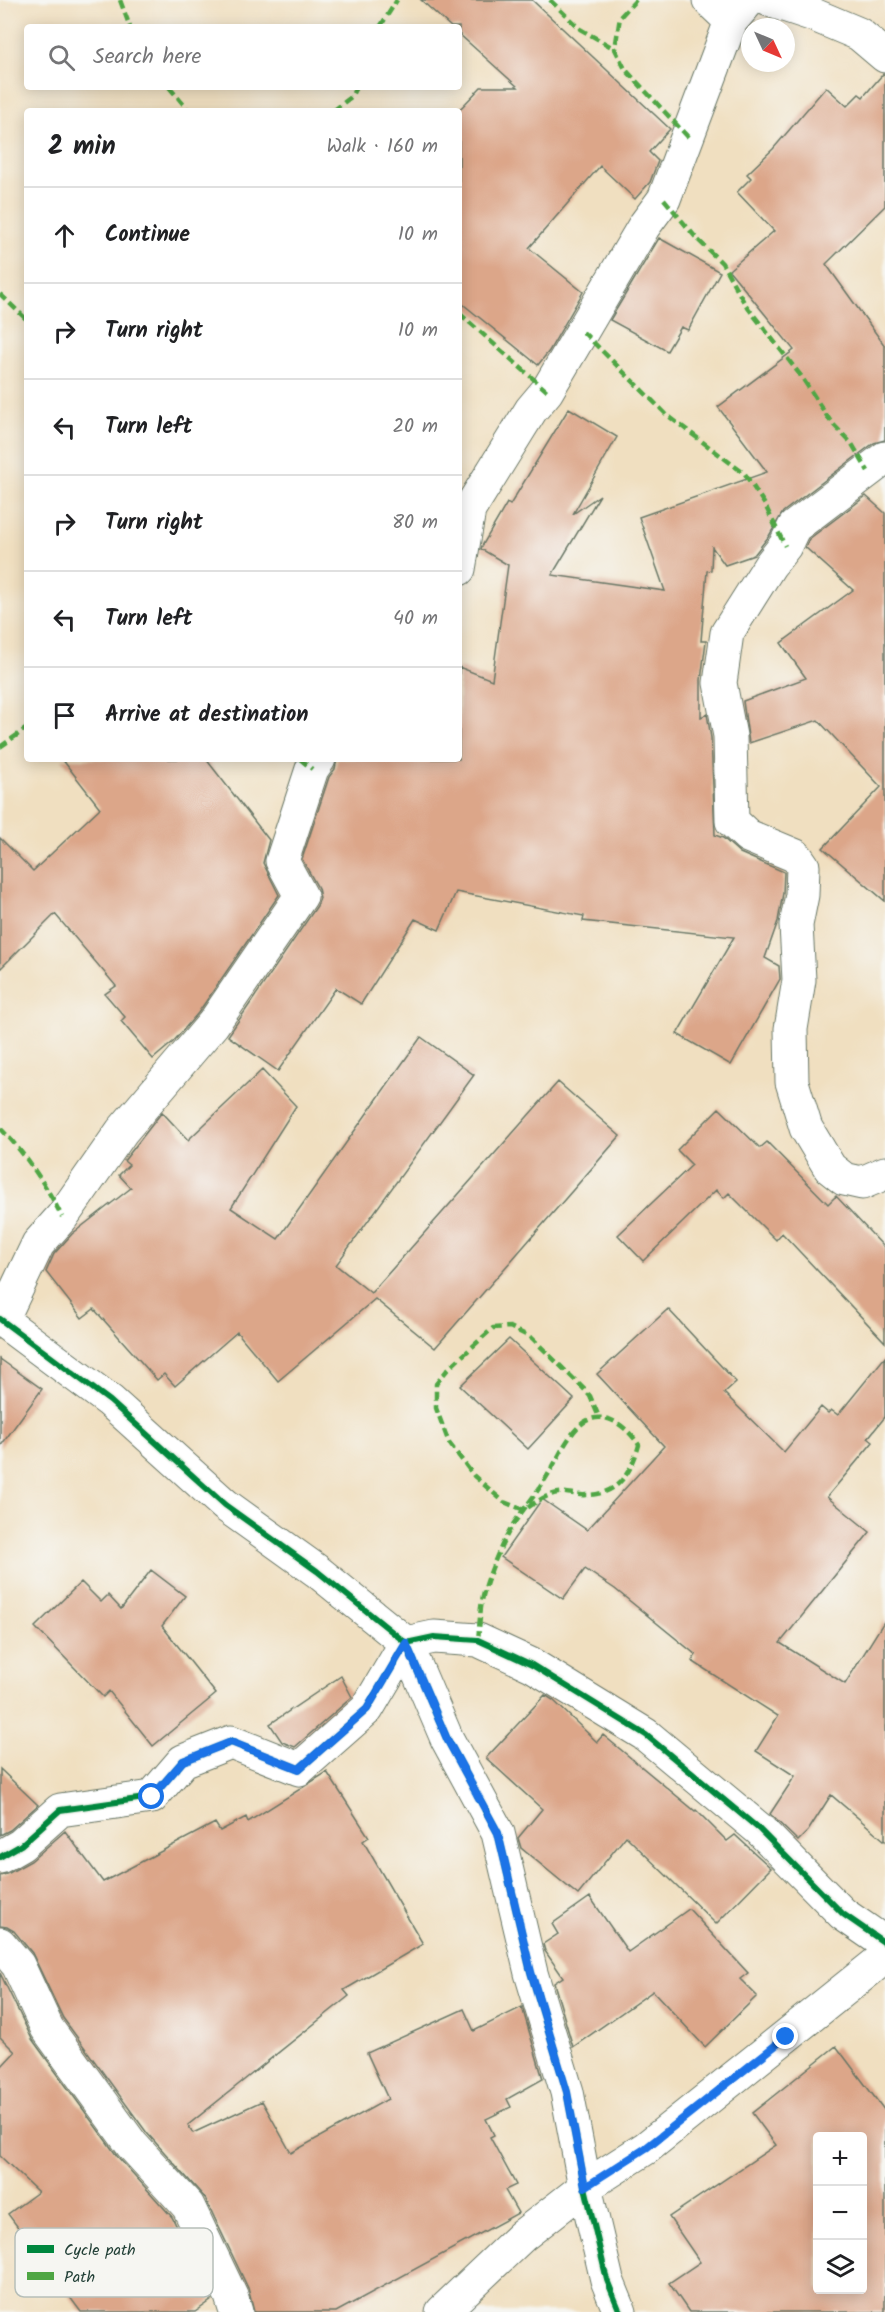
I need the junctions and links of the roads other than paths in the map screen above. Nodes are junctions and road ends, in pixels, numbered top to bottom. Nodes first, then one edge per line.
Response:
1 (769, 0) edge
2 (729, 7) edge
3 (885, 56) edge
4 (885, 458) edge
5 (462, 551) edge
6 (317, 762) edge
7 (885, 1173) edge
8 (1, 1319) edge
9 (406, 1643) junction
10 (0, 1857) edge
11 (885, 1943) edge
12 (0, 1944) edge
13 (885, 1957) edge
14 (585, 2187) junction
15 (199, 2228) edge
16 (213, 2258) edge
17 (236, 2312) edge
18 (442, 2312) edge
19 (620, 2312) edge

1 - 3 street
2 - 5 street
4 - 7 street
6 - 8 street
8 - 9 street
9 - 10 street
9 - 11 street
9 - 14 street
12 - 15 street
13 - 14 street
14 - 18 street
14 - 19 street
16 - 17 street

